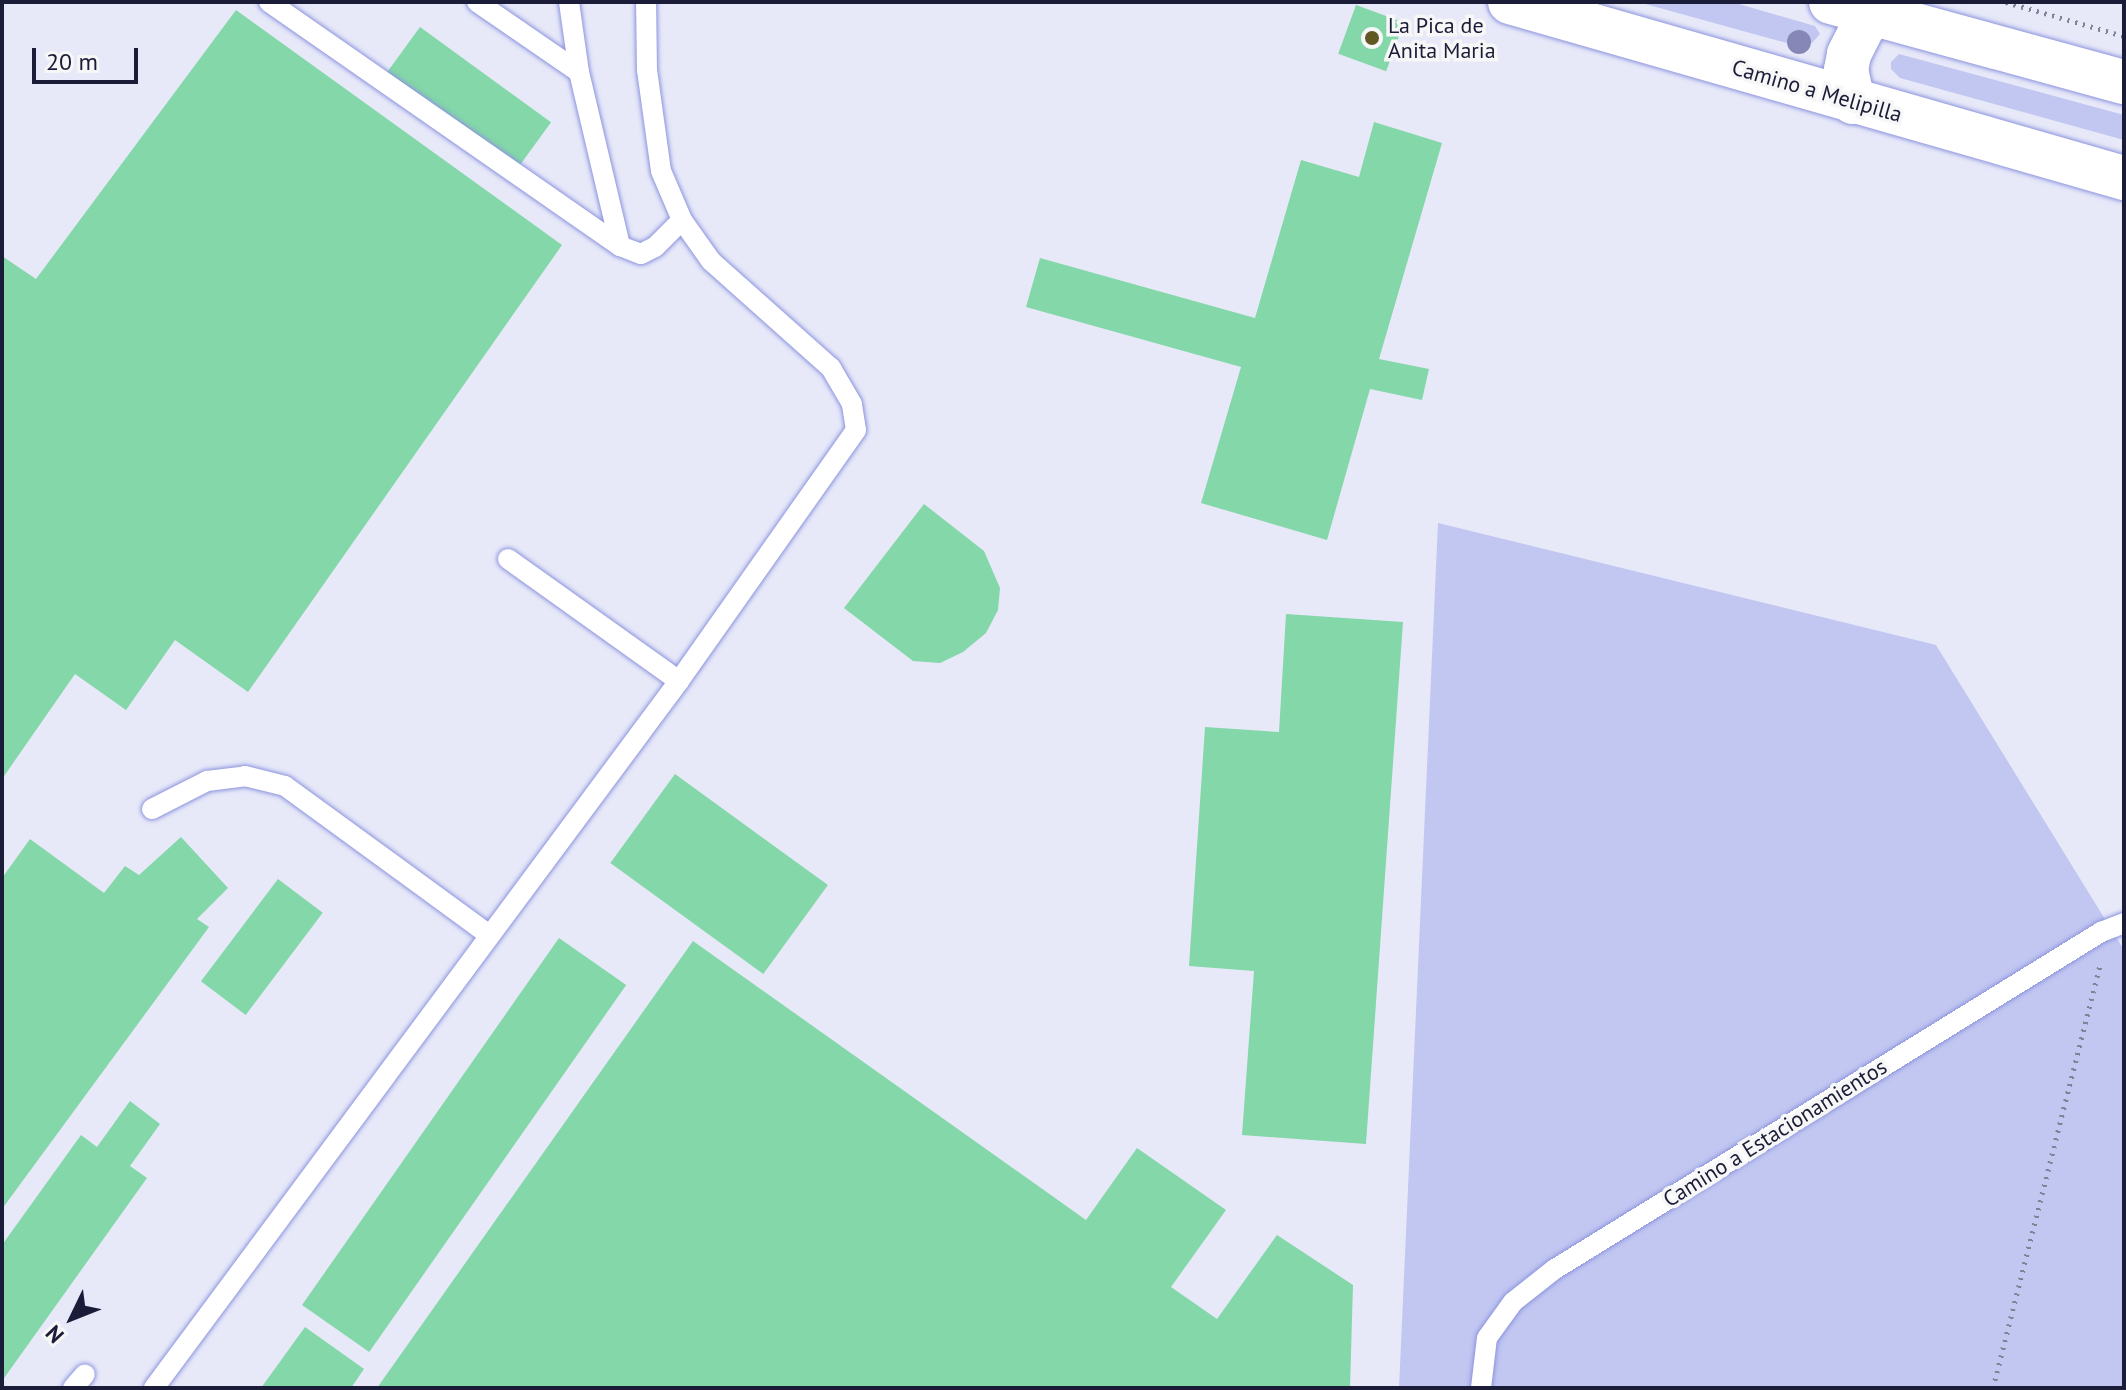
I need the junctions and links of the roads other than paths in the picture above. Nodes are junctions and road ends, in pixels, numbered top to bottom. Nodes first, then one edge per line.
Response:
1 (269, 2) edge
2 (477, 2) edge
3 (569, 2) edge
4 (646, 2) edge
5 (1510, 2) edge
6 (1831, 2) edge
7 (1876, 15) junction
8 (579, 72) junction
9 (2124, 82) edge
10 (1853, 102) junction
11 (2124, 178) edge
12 (682, 220) junction
13 (620, 246) junction
14 (508, 559) dead end
15 (679, 681) junction
16 (152, 809) dead end
17 (2117, 926) edge
18 (489, 935) junction
19 (154, 1388) edge
20 (1481, 1388) edge

1 - 13 lane
2 - 8 lane
3 - 8 lane
4 - 12 lane
5 - 10 main road, Camino a Melipilla
6 - 7 main road
7 - 9 main road
7 - 10 main road
8 - 13 lane
10 - 11 main road, Camino a Melipilla
12 - 13 lane
12 - 15 lane
14 - 15 lane
15 - 18 lane
16 - 18 lane
17 - 20 lane, Camino a Estacionamientos
18 - 19 lane

